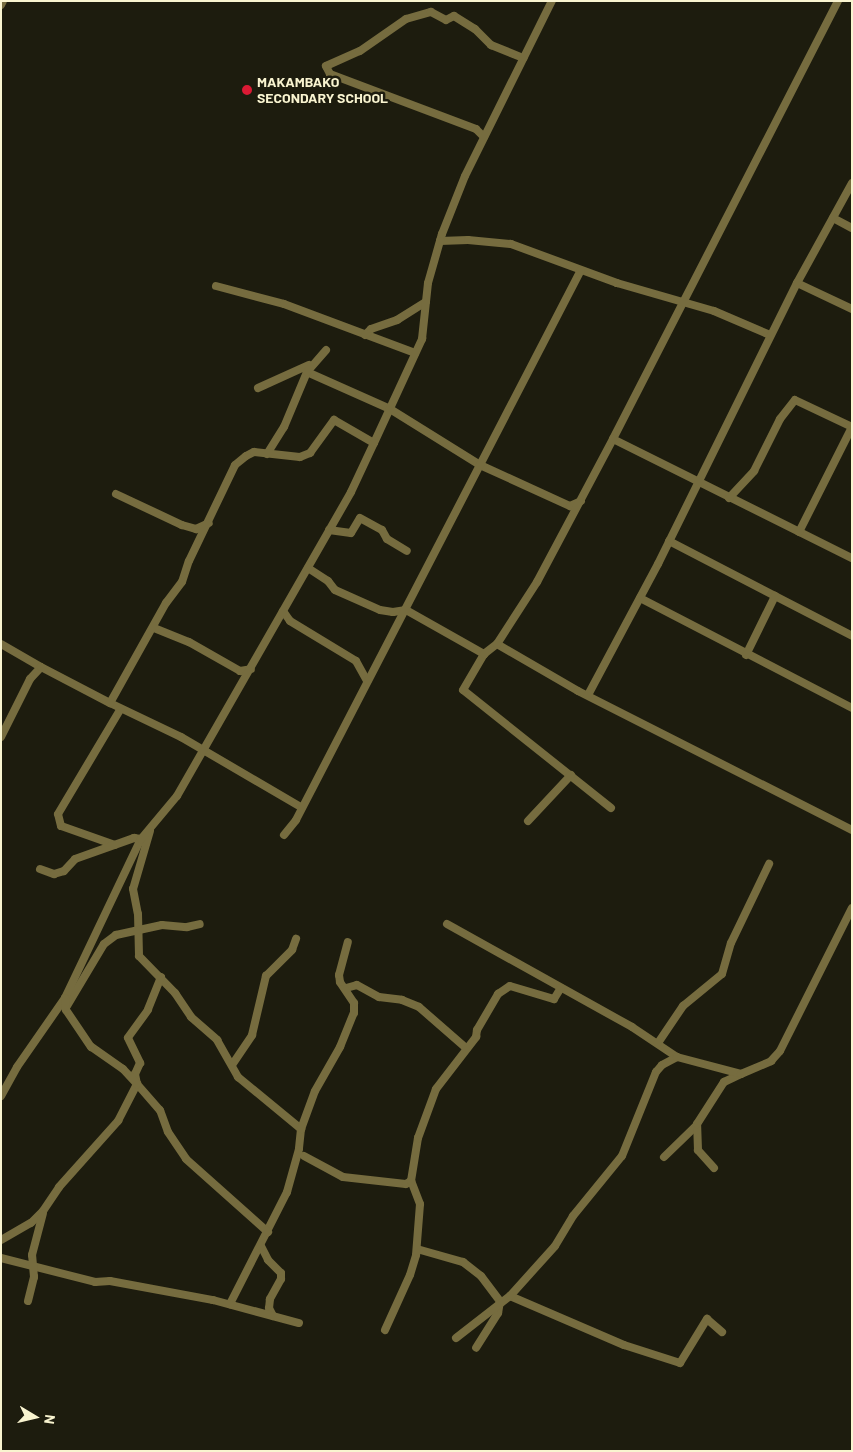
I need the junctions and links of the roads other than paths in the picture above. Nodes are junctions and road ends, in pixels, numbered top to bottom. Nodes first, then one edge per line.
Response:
1 (3, 1) edge
2 (552, 1) edge
3 (838, 1) edge
4 (1, 5) edge
5 (523, 58) junction
6 (484, 137) junction
7 (852, 183) edge
8 (833, 218) junction
9 (852, 228) edge
10 (440, 241) junction
11 (581, 270) junction
12 (797, 283) junction
13 (216, 286) dead end
14 (426, 302) junction
15 (680, 303) junction
16 (852, 309) edge
17 (365, 335) junction
18 (770, 335) junction
19 (326, 350) dead end
20 (415, 354) junction
21 (313, 363) junction
22 (307, 372) junction
23 (258, 388) dead end
24 (390, 409) junction
25 (852, 427) edge
26 (613, 438) junction
27 (374, 443) junction
28 (267, 454) junction
29 (480, 465) junction
30 (697, 483) junction
31 (116, 494) dead end
32 (729, 498) junction
33 (581, 501) junction
34 (209, 523) junction
35 (328, 530) junction
36 (799, 532) junction
37 (669, 541) junction
38 (407, 551) dead end
39 (852, 558) edge
40 (308, 568) junction
41 (775, 596) junction
42 (640, 598) junction
43 (406, 610) junction
44 (283, 611) junction
45 (154, 628) junction
46 (852, 636) edge
47 (1, 644) edge
48 (497, 644) junction
49 (484, 654) junction
50 (746, 655) junction
51 (41, 667) junction
52 (251, 669) junction
53 (367, 681) junction
54 (588, 694) junction
55 (110, 703) junction
56 (852, 708) edge
57 (120, 710) junction
58 (1, 738) edge
59 (203, 750) junction
60 (571, 776) junction
61 (301, 807) junction
62 (611, 808) dead end
63 (528, 821) dead end
64 (152, 827) junction
65 (852, 830) edge
66 (284, 835) dead end
67 (141, 839) junction
68 (115, 845) junction
69 (769, 864) dead end
70 (40, 869) dead end
71 (852, 908) edge
72 (200, 924) dead end
73 (447, 924) dead end
74 (139, 932) junction
75 (296, 939) dead end
76 (348, 942) dead end
77 (161, 977) junction
78 (346, 988) junction
79 (561, 988) junction
80 (65, 998) junction
81 (66, 1010) junction
82 (658, 1043) junction
83 (466, 1048) junction
84 (677, 1057) junction
85 (232, 1065) junction
86 (741, 1074) junction
87 (137, 1084) junction
88 (1, 1096) edge
89 (698, 1124) junction
90 (301, 1130) junction
91 (304, 1156) dead end
92 (664, 1157) dead end
93 (714, 1168) dead end
94 (411, 1181) junction
95 (43, 1211) junction
96 (268, 1232) junction
97 (1, 1240) edge
98 (261, 1246) junction
99 (417, 1249) junction
100 (1, 1258) edge
101 (31, 1265) junction
102 (510, 1296) junction
103 (28, 1301) dead end
104 (500, 1301) junction
105 (230, 1304) junction
106 (273, 1316) junction
107 (299, 1323) dead end
108 (385, 1330) dead end
109 (722, 1332) dead end
110 (456, 1338) dead end
111 (476, 1348) dead end

1 - 4 street
2 - 5 street
3 - 15 street
5 - 6 street
5 - 6 street
6 - 10 street
7 - 8 street
8 - 9 street
8 - 12 street
10 - 11 street
10 - 14 street
11 - 15 street
11 - 29 street
12 - 16 street
12 - 18 street
13 - 17 street
14 - 17 street
14 - 20 street
15 - 18 street
15 - 26 street
17 - 20 street
18 - 30 street
19 - 21 street
20 - 24 street
21 - 22 street
21 - 23 street
22 - 24 street
22 - 28 street
24 - 27 street
24 - 29 street
25 - 32 street
25 - 36 street
26 - 30 street
26 - 33 street
27 - 28 street
27 - 35 street
28 - 34 street
29 - 33 street
29 - 43 street
30 - 32 street
30 - 37 street
31 - 34 street
32 - 36 street
33 - 48 street
34 - 45 street
35 - 38 street
35 - 40 street
36 - 39 street
37 - 41 street
37 - 42 street
40 - 43 street
40 - 44 street
41 - 46 street
41 - 50 street
42 - 50 street
42 - 54 street
43 - 49 street
43 - 53 street
44 - 52 street
44 - 53 street
45 - 52 street
45 - 55 street
47 - 51 street
48 - 49 street
48 - 54 street
49 - 60 street
50 - 56 street
51 - 55 street
51 - 58 street
52 - 59 street
53 - 61 street
54 - 65 street
55 - 57 street
57 - 59 street
57 - 68 street
59 - 61 street
59 - 64 street
60 - 62 street
60 - 63 street
61 - 66 street
64 - 67 street
64 - 74 street
67 - 68 street
67 - 80 street
68 - 70 street
69 - 82 street
71 - 86 street
72 - 74 street
73 - 79 street
74 - 77 street
74 - 81 street
75 - 85 street
76 - 78 street
77 - 85 street
77 - 87 street
78 - 83 street
78 - 90 street
79 - 82 street
79 - 83 street
80 - 81 street
80 - 88 street
81 - 87 street
82 - 84 street
83 - 94 street
84 - 86 street
84 - 102 street
85 - 90 street
86 - 89 street
87 - 95 street
87 - 96 street
89 - 92 street
89 - 93 street
90 - 96 street
91 - 94 street
94 - 99 street
95 - 97 street
95 - 101 street
96 - 98 street
98 - 105 street
98 - 106 street
99 - 104 street
99 - 108 street
100 - 101 street
101 - 103 street
101 - 105 street
102 - 104 street
102 - 109 street
104 - 110 street
104 - 111 street
105 - 106 street
106 - 107 street

